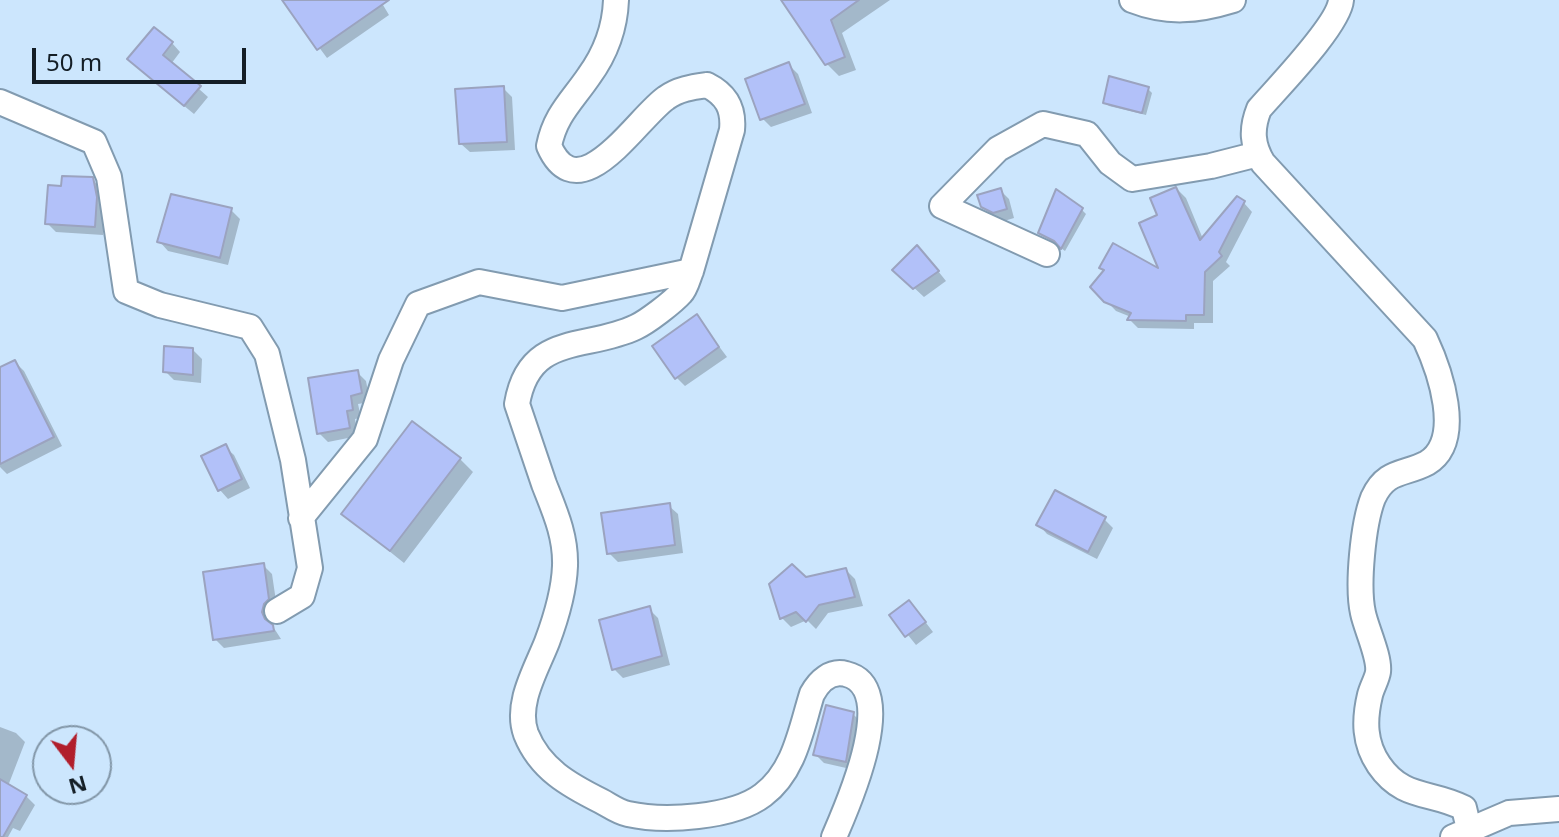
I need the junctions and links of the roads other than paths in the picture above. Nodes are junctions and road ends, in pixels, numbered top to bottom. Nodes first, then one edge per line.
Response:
1 (616, 0) edge
2 (1132, 0) edge
3 (1233, 0) edge
4 (1341, 0) edge
5 (0, 102) edge
6 (1258, 154) junction
7 (1047, 254) dead end
8 (691, 271) junction
9 (301, 518) junction
10 (277, 611) dead end
11 (1559, 809) edge
12 (1461, 833) edge
13 (834, 837) edge

1 - 8 street
2 - 3 street
4 - 6 street
5 - 9 street
6 - 7 street
6 - 12 street
8 - 9 street
8 - 13 street
9 - 10 street
11 - 12 street

